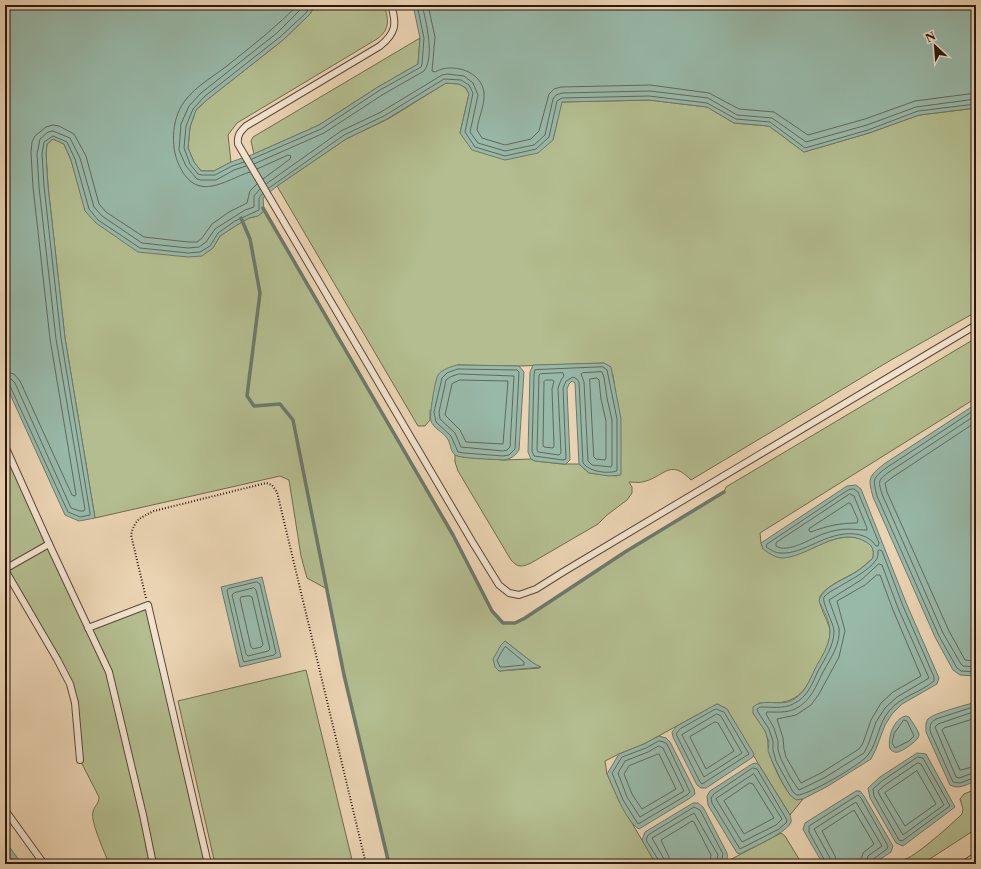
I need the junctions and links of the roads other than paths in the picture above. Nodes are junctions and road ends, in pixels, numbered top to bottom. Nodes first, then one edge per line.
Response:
1 (392, 5) edge
2 (976, 325) edge
3 (5, 446) edge
4 (49, 544) junction
5 (5, 570) edge
6 (88, 628) junction
7 (80, 760) dead end
8 (5, 810) edge
9 (976, 856) edge
10 (44, 864) edge
11 (153, 864) edge
12 (208, 864) edge
13 (964, 864) edge

1 - 2 lane
3 - 4 lane
4 - 5 lane
4 - 6 lane
5 - 7 lane
6 - 11 lane
6 - 12 lane
8 - 10 lane
9 - 13 lane

